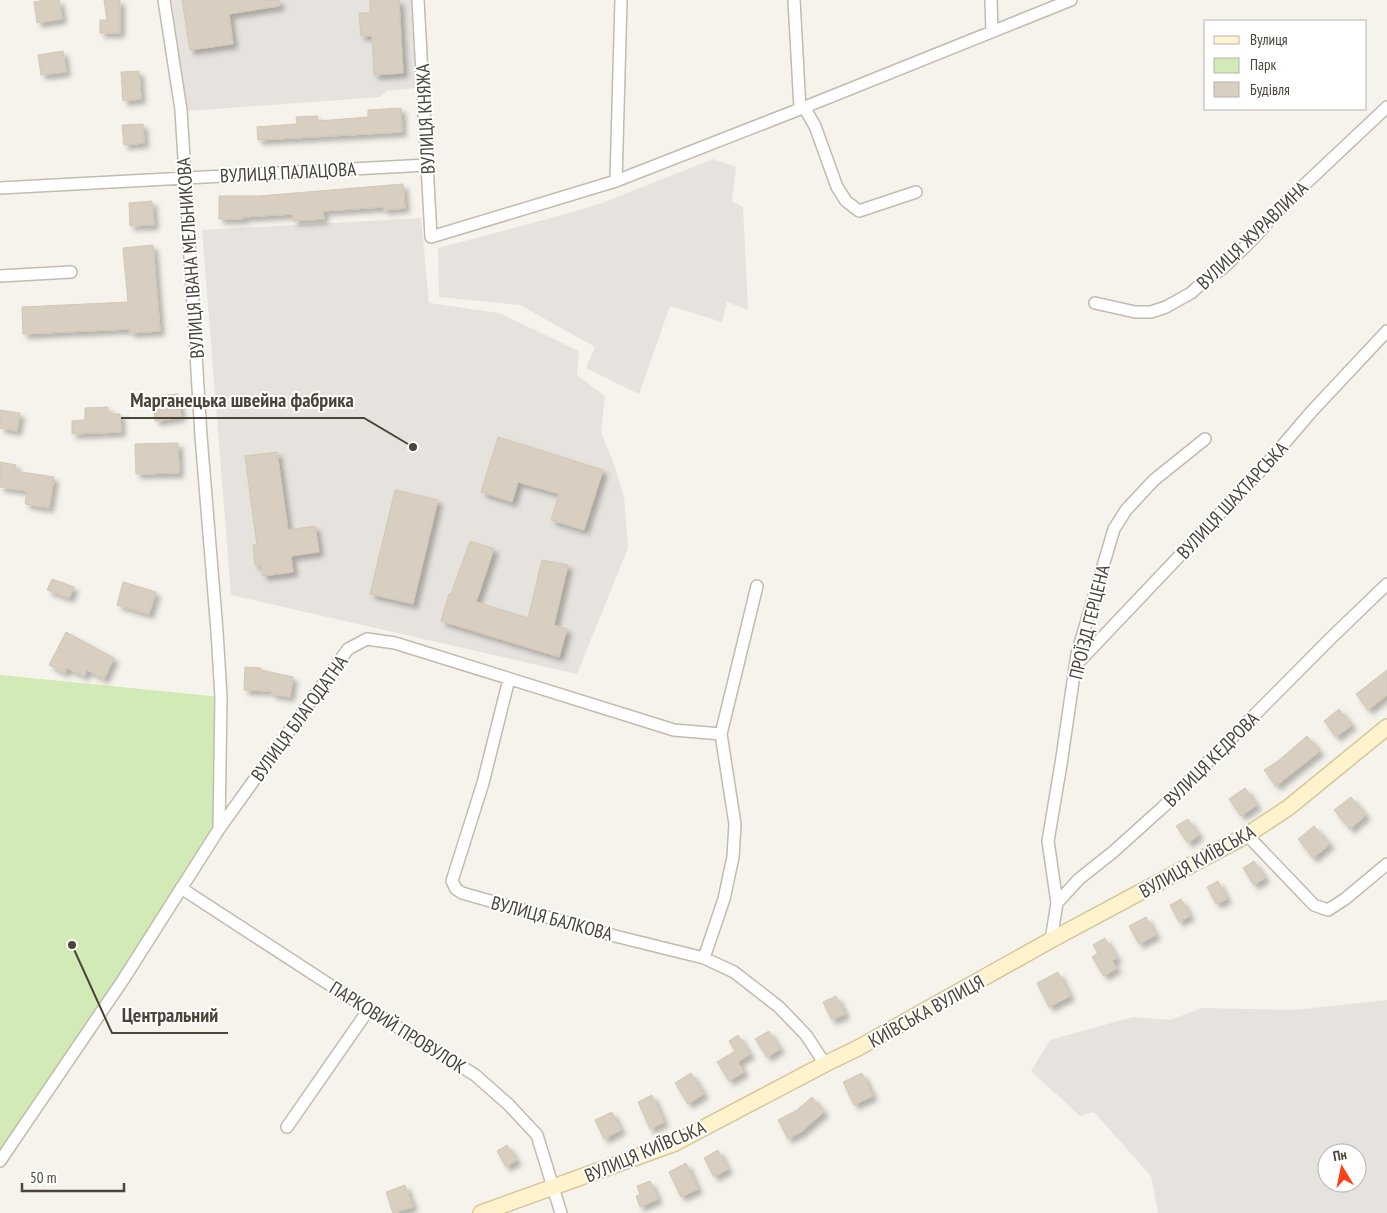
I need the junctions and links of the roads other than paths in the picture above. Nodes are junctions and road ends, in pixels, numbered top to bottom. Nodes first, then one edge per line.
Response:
1 (164, 0) edge
2 (418, 0) edge
3 (621, 0) edge
4 (794, 0) edge
5 (991, 0) edge
6 (1072, 0) edge
7 (992, 32) junction
8 (1387, 107) edge
9 (802, 108) junction
10 (427, 164) junction
11 (184, 178) junction
12 (616, 181) junction
13 (0, 188) edge
14 (916, 192) dead end
15 (71, 272) dead end
16 (0, 276) edge
17 (1095, 303) dead end
18 (1387, 331) edge
19 (1204, 439) dead end
20 (1387, 584) edge
21 (757, 586) dead end
22 (1075, 666) junction
23 (510, 679) junction
24 (1387, 726) edge
25 (721, 734) junction
26 (219, 829) junction
27 (1247, 835) junction
28 (1387, 864) edge
29 (181, 888) junction
30 (1057, 903) junction
31 (1051, 940) junction
32 (704, 958) junction
33 (993, 974) joint
34 (369, 1009) junction
35 (858, 1048) joint
36 (825, 1064) junction
37 (287, 1127) dead end
38 (0, 1161) edge
39 (553, 1188) junction
40 (481, 1213) edge
41 (561, 1213) edge

1 - 11 street, ВУЛИЦЯ ІВАНА МЕЛЬНИКОВА
2 - 10 street, ВУЛИЦЯ КНЯЖА
3 - 12 street
4 - 9 street
5 - 7 street
6 - 7 street
7 - 9 street
8 - 17 street, ВУЛИЦЯ ЖУРАВЛИНА
9 - 12 street
9 - 14 street
10 - 11 street, ВУЛИЦЯ ПАЛАЦОВА
10 - 12 street, ВУЛИЦЯ КНЯЖА
11 - 13 street, ВУЛИЦЯ ПАЛАЦОВА
11 - 26 street, ВУЛИЦЯ ІВАНА МЕЛЬНИКОВА
15 - 16 street
18 - 22 street, ВУЛИЦЯ ШАХТАРСЬКА
19 - 22 street, ПРОЇЗД ГЕРЦЕНА
20 - 30 street, ВУЛИЦЯ КЕДРОВА
21 - 25 street
22 - 30 street, ПРОЇЗД ГЕРЦЕНА
23 - 25 street, ВУЛИЦЯ БЛАГОДАТНА
23 - 26 street, ВУЛИЦЯ БЛАГОДАТНА
23 - 32 street, ВУЛИЦЯ БАЛКОВА
24 - 27 main road, ВУЛИЦЯ КИЇВСЬКА
25 - 32 street
26 - 29 street, ВУЛИЦЯ БЛАГОДАТНА
27 - 28 street
27 - 31 main road, ВУЛИЦЯ КИЇВСЬКА
29 - 34 street, ПАРКОВИЙ ПРОВУЛОК
29 - 38 street, ВУЛИЦЯ БЛАГОДАТНА
30 - 31 street
31 - 33 main road, ВУЛИЦЯ КИЇВСЬКА
32 - 36 street, ВУЛИЦЯ БАЛКОВА
33 - 35 main road, КИЇВСЬКА ВУЛИЦЯ
34 - 37 street
34 - 39 street, ПАРКОВИЙ ПРОВУЛОК
35 - 36 main road, ВУЛИЦЯ КИЇВСЬКА
36 - 39 main road, ВУЛИЦЯ КИЇВСЬКА
39 - 40 main road, ВУЛИЦЯ КИЇВСЬКА
39 - 41 street, ПАРКОВИЙ ПРОВУЛОК

